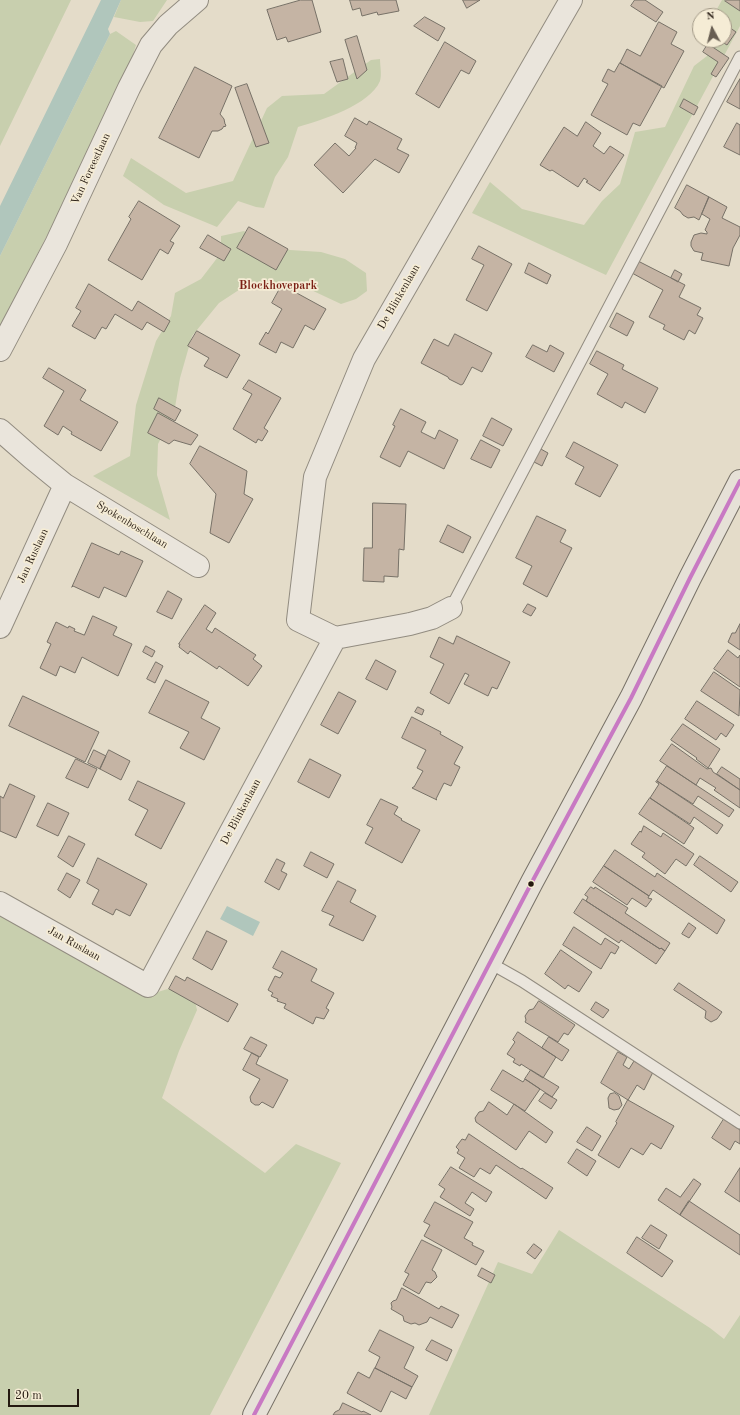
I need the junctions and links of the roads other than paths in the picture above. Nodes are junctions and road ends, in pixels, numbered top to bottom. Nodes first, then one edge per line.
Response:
1 (198, 0) edge
2 (571, 0) edge
3 (740, 57) edge
4 (0, 350) edge
5 (0, 430) edge
6 (740, 481) edge
7 (66, 484) junction
8 (198, 566) dead end
9 (451, 608) joint
10 (0, 627) edge
11 (335, 638) junction
12 (0, 903) edge
13 (490, 963) junction
14 (148, 986) joint
15 (740, 1122) edge
16 (254, 1415) edge

1 - 4 street, Van Foreestlaan
2 - 11 street, De Blinkenlaan
3 - 9 lane
5 - 7 street, Spokenboschlaan
6 - 13 main road
7 - 8 street, Spokenboschlaan
7 - 10 street, Jan Ruslaan
9 - 11 street
11 - 14 street, De Blinkenlaan
12 - 14 street, Jan Ruslaan
13 - 15 lane
13 - 16 main road

